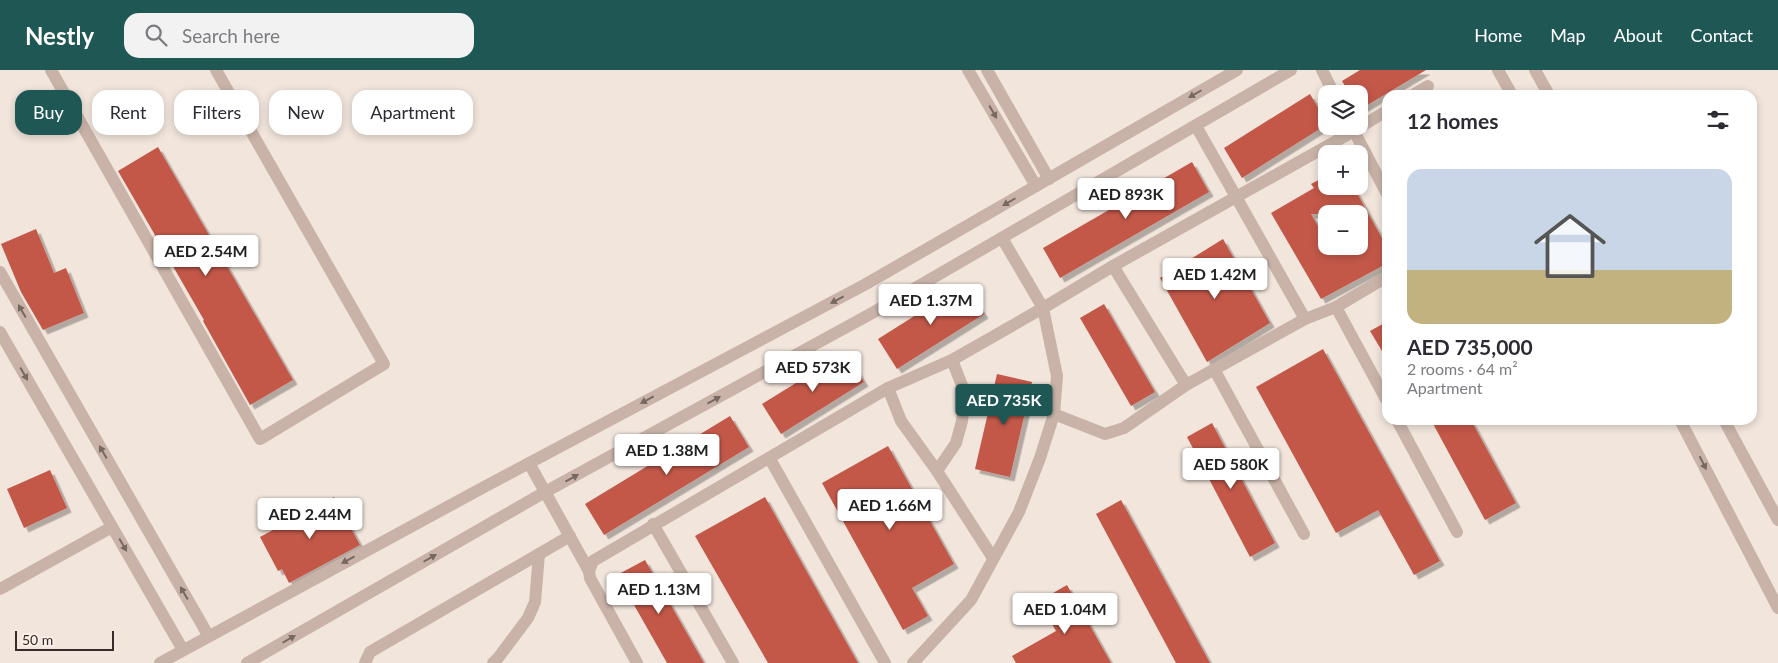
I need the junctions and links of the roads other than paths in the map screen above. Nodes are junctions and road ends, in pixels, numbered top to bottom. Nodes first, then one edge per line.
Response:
1 (51, 70) edge
2 (216, 70) edge
3 (968, 70) edge
4 (987, 70) edge
5 (1237, 70) edge
6 (1291, 70) edge
7 (1322, 70) edge
8 (1498, 70) edge
9 (1535, 70) edge
10 (1330, 85) edge
11 (1428, 86) dead end
12 (1421, 90) edge
13 (1509, 90) edge
14 (1546, 90) edge
15 (1382, 113) edge
16 (1368, 121) edge
17 (1196, 126) junction
18 (1342, 135) edge
19 (1355, 135) edge
20 (1049, 179) junction
21 (1382, 185) edge
22 (1036, 186) junction
23 (1236, 197) junction
24 (1002, 238) junction
25 (1113, 266) junction
26 (0, 272) edge
27 (1382, 280) edge
28 (1336, 307) junction
29 (1043, 308) junction
30 (1305, 319) junction
31 (0, 332) edge
32 (952, 360) junction
33 (1214, 369) junction
34 (1186, 385) junction
35 (888, 388) junction
36 (1382, 392) edge
37 (1054, 414) junction
38 (1400, 425) edge
39 (1683, 425) edge
40 (1727, 425) edge
41 (770, 459) junction
42 (529, 463) junction
43 (937, 471) junction
44 (545, 492) junction
45 (1778, 520) edge
46 (653, 524) junction
47 (112, 526) junction
48 (1457, 532) dead end
49 (1304, 534) dead end
50 (570, 536) junction
51 (539, 554) junction
52 (993, 558) junction
53 (589, 571) junction
54 (0, 589) edge
55 (1778, 608) edge
56 (208, 635) junction
57 (183, 650) junction
58 (160, 663) edge
59 (247, 663) edge
60 (365, 663) edge
61 (492, 663) edge
62 (637, 663) edge
63 (733, 663) edge
64 (884, 663) edge
65 (914, 663) edge

1 - 2 street
3 -> 22 street
4 - 20 street
5 -> 20 street
6 - 17 street
7 - 10 street
8 - 13 street
9 - 14 street
11 - 12 street
15 - 16 street
17 - 23 street
17 - 24 street
18 - 23 street
19 - 21 street
20 - 22 street
22 -> 42 street
23 - 25 street
23 - 30 street
24 - 29 street
44 -> 24 street
25 - 29 street
25 - 34 street
56 -> 26 street
27 - 28 street
28 - 30 street
28 - 36 street
29 - 32 street
29 - 37 street
30 - 33 street
31 -> 47 street
32 - 35 street
32 - 43 street
33 - 34 street
33 - 49 street
34 - 37 street
35 - 41 street
35 - 43 street
37 - 52 street
38 - 48 street
39 -> 55 street
40 - 45 street
41 - 46 street
41 - 64 street
42 - 44 street
42 -> 56 street
43 - 52 street
44 - 50 street
59 -> 44 street
46 - 53 street
46 - 63 street
47 - 54 street
47 -> 57 street
50 - 51 street
50 - 53 street
51 - 60 street
51 - 61 street
52 - 65 street
53 - 62 street
56 - 57 street
57 - 58 street

